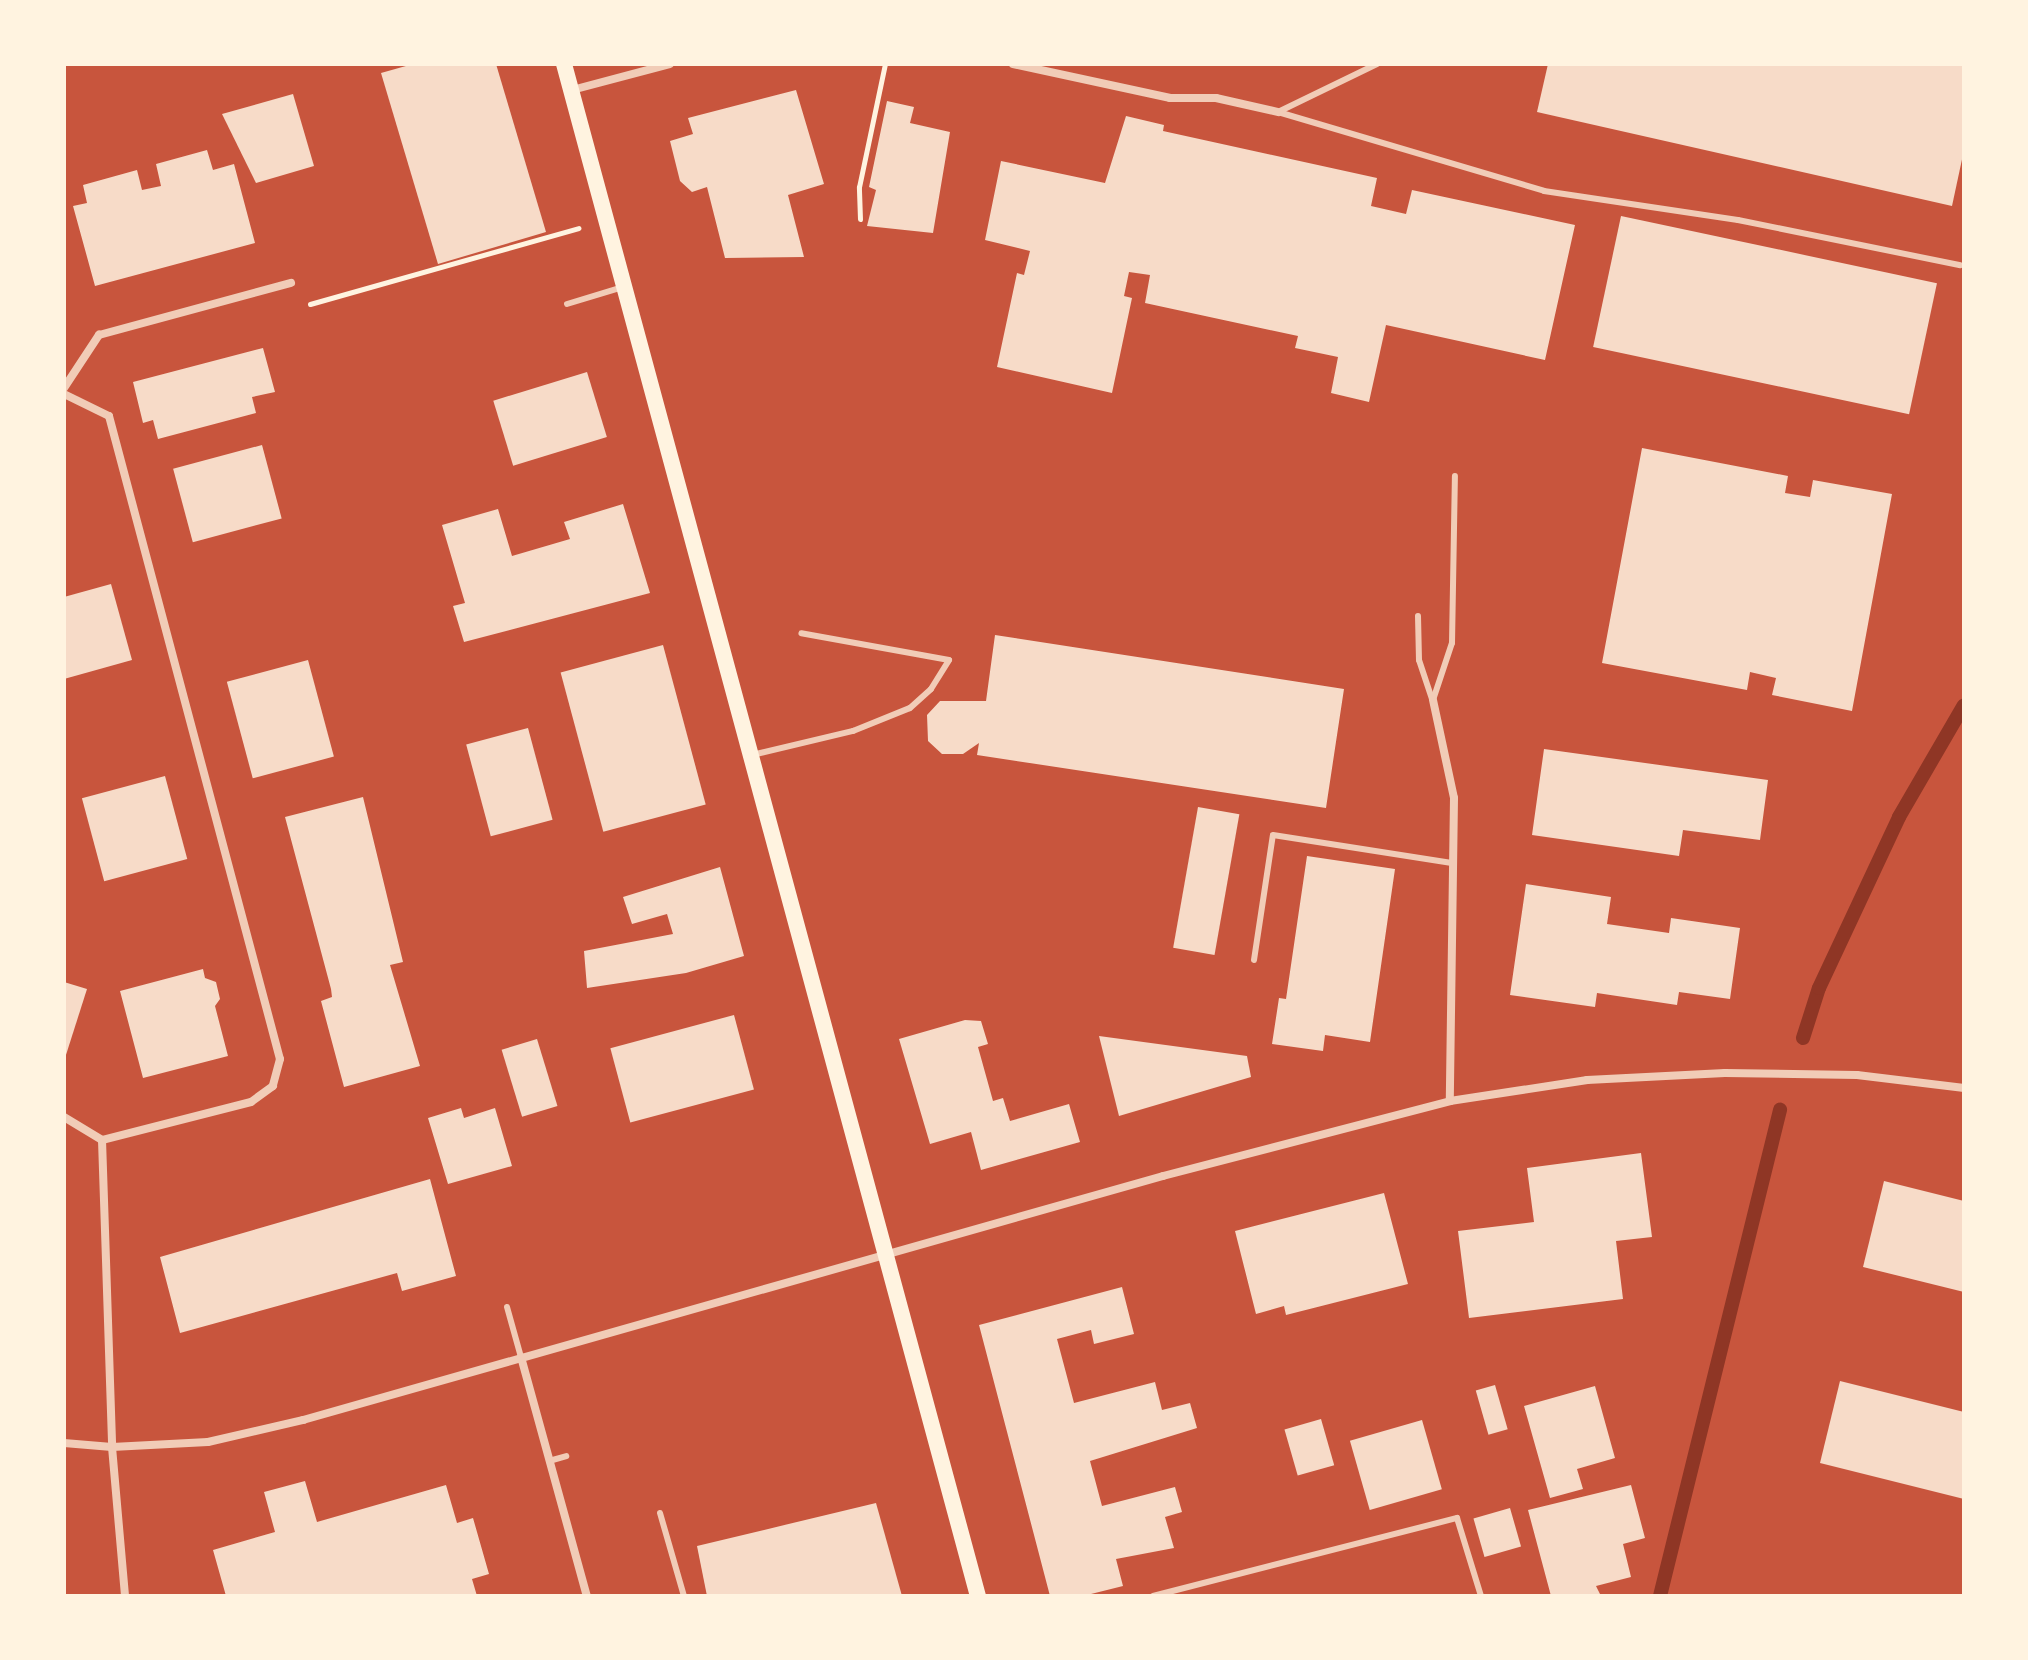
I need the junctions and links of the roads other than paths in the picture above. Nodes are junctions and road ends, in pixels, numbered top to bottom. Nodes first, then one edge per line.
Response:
1 (564, 64) edge
2 (670, 64) edge
3 (1013, 64) edge
4 (1377, 64) edge
5 (1040, 67) edge
6 (572, 90) junction
7 (1278, 112) junction
8 (1960, 265) dead end
9 (291, 283) road end
10 (623, 287) junction
11 (567, 304) dead end
12 (64, 388) edge
13 (64, 394) edge
14 (1455, 476) dead end
15 (1418, 616) dead end
16 (801, 633) dead end
17 (1433, 700) junction
18 (749, 756) junction
19 (1452, 863) junction
20 (1254, 960) dead end
21 (1964, 1088) edge
22 (1450, 1101) junction
23 (64, 1117) edge
24 (102, 1140) junction
25 (884, 1255) junction
26 (507, 1307) dead end
27 (521, 1357) junction
28 (64, 1443) edge
29 (112, 1447) junction
30 (566, 1456) dead end
31 (549, 1461) junction
32 (660, 1513) dead end
33 (125, 1596) edge
34 (587, 1596) edge
35 (684, 1596) edge
36 (978, 1596) edge
37 (1153, 1596) edge
38 (1481, 1596) edge

1 - 6 main road
2 - 6 street
3 - 5 street
4 - 7 lane
5 - 7 street
6 - 10 main road
7 - 8 lane
9 - 12 street
10 - 11 lane
10 - 18 main road
13 - 24 street
14 - 17 lane
15 - 17 lane
16 - 18 lane
17 - 19 street
18 - 25 main road
19 - 20 lane
19 - 22 street
21 - 22 street
22 - 25 street
23 - 24 street
24 - 29 street
25 - 27 street
25 - 36 main road
26 - 27 lane
27 - 29 street
27 - 31 street
28 - 29 street
29 - 33 street
30 - 31 lane
31 - 34 street
32 - 35 lane
37 - 38 lane

